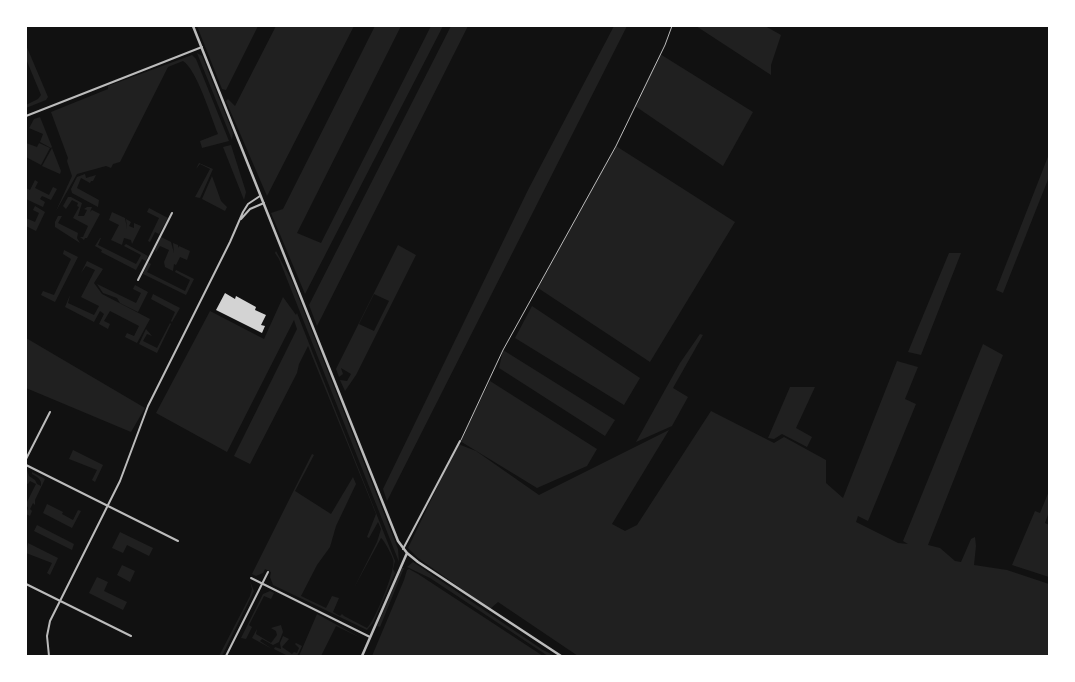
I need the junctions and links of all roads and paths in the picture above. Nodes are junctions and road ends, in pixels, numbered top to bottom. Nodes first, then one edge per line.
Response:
1 (193, 26) edge
2 (672, 26) edge
3 (202, 47) junction
4 (26, 116) edge
5 (260, 196) junction
6 (264, 203) junction
7 (172, 213) dead end
8 (240, 220) junction
9 (138, 280) dead end
10 (50, 412) dead end
11 (460, 441) joint
12 (26, 458) edge
13 (26, 465) edge
14 (107, 506) junction
15 (178, 541) dead end
16 (404, 549) junction
17 (407, 553) junction
18 (268, 572) dead end
19 (251, 578) dead end
20 (262, 583) junction
21 (26, 584) edge
22 (59, 600) junction
23 (131, 636) dead end
24 (370, 637) junction
25 (49, 656) edge
26 (226, 656) edge
27 (362, 656) edge
28 (561, 656) edge

1 - 3 street
2 - 11 lane
3 - 4 street
3 - 5 street
5 - 6 street
5 - 8 street
6 - 8 street
6 - 16 street
7 - 9 street
8 - 14 street
10 - 12 street
11 - 16 street
13 - 14 street
14 - 15 street
14 - 22 street
16 - 17 street
17 - 24 street
17 - 28 street
18 - 20 street
19 - 20 street
20 - 24 street
20 - 26 street
21 - 22 street
22 - 23 street
22 - 25 street
24 - 27 street

